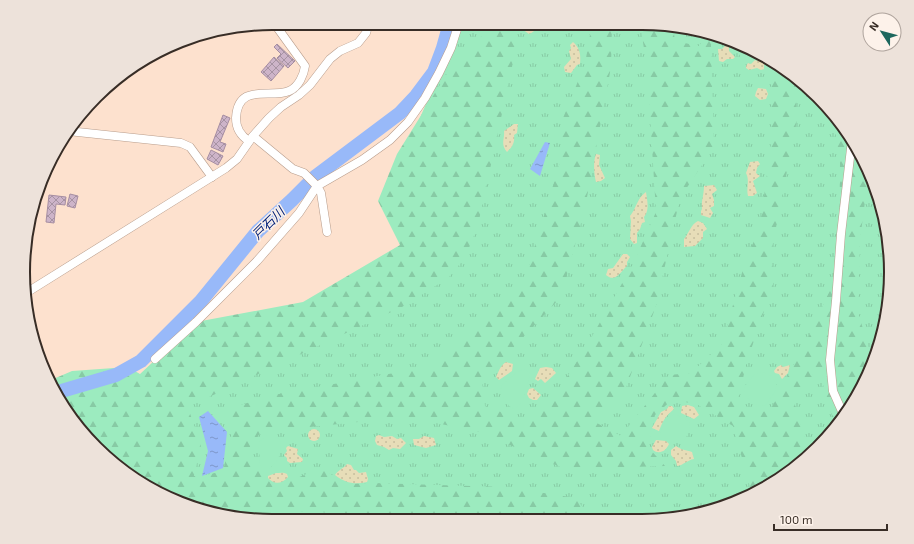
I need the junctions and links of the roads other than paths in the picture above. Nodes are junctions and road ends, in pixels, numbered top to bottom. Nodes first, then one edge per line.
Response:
1 (279, 30) edge
2 (367, 30) edge
3 (456, 30) edge
4 (75, 132) edge
5 (251, 138) junction
6 (851, 149) edge
7 (212, 177) junction
8 (317, 186) junction
9 (327, 232) dead end
10 (31, 290) edge
11 (155, 359) dead end
12 (841, 409) edge

1 - 5 street
2 - 5 street
3 - 8 street
4 - 7 street
5 - 7 street
5 - 8 street
6 - 12 street
7 - 10 street
8 - 9 street
8 - 11 street

